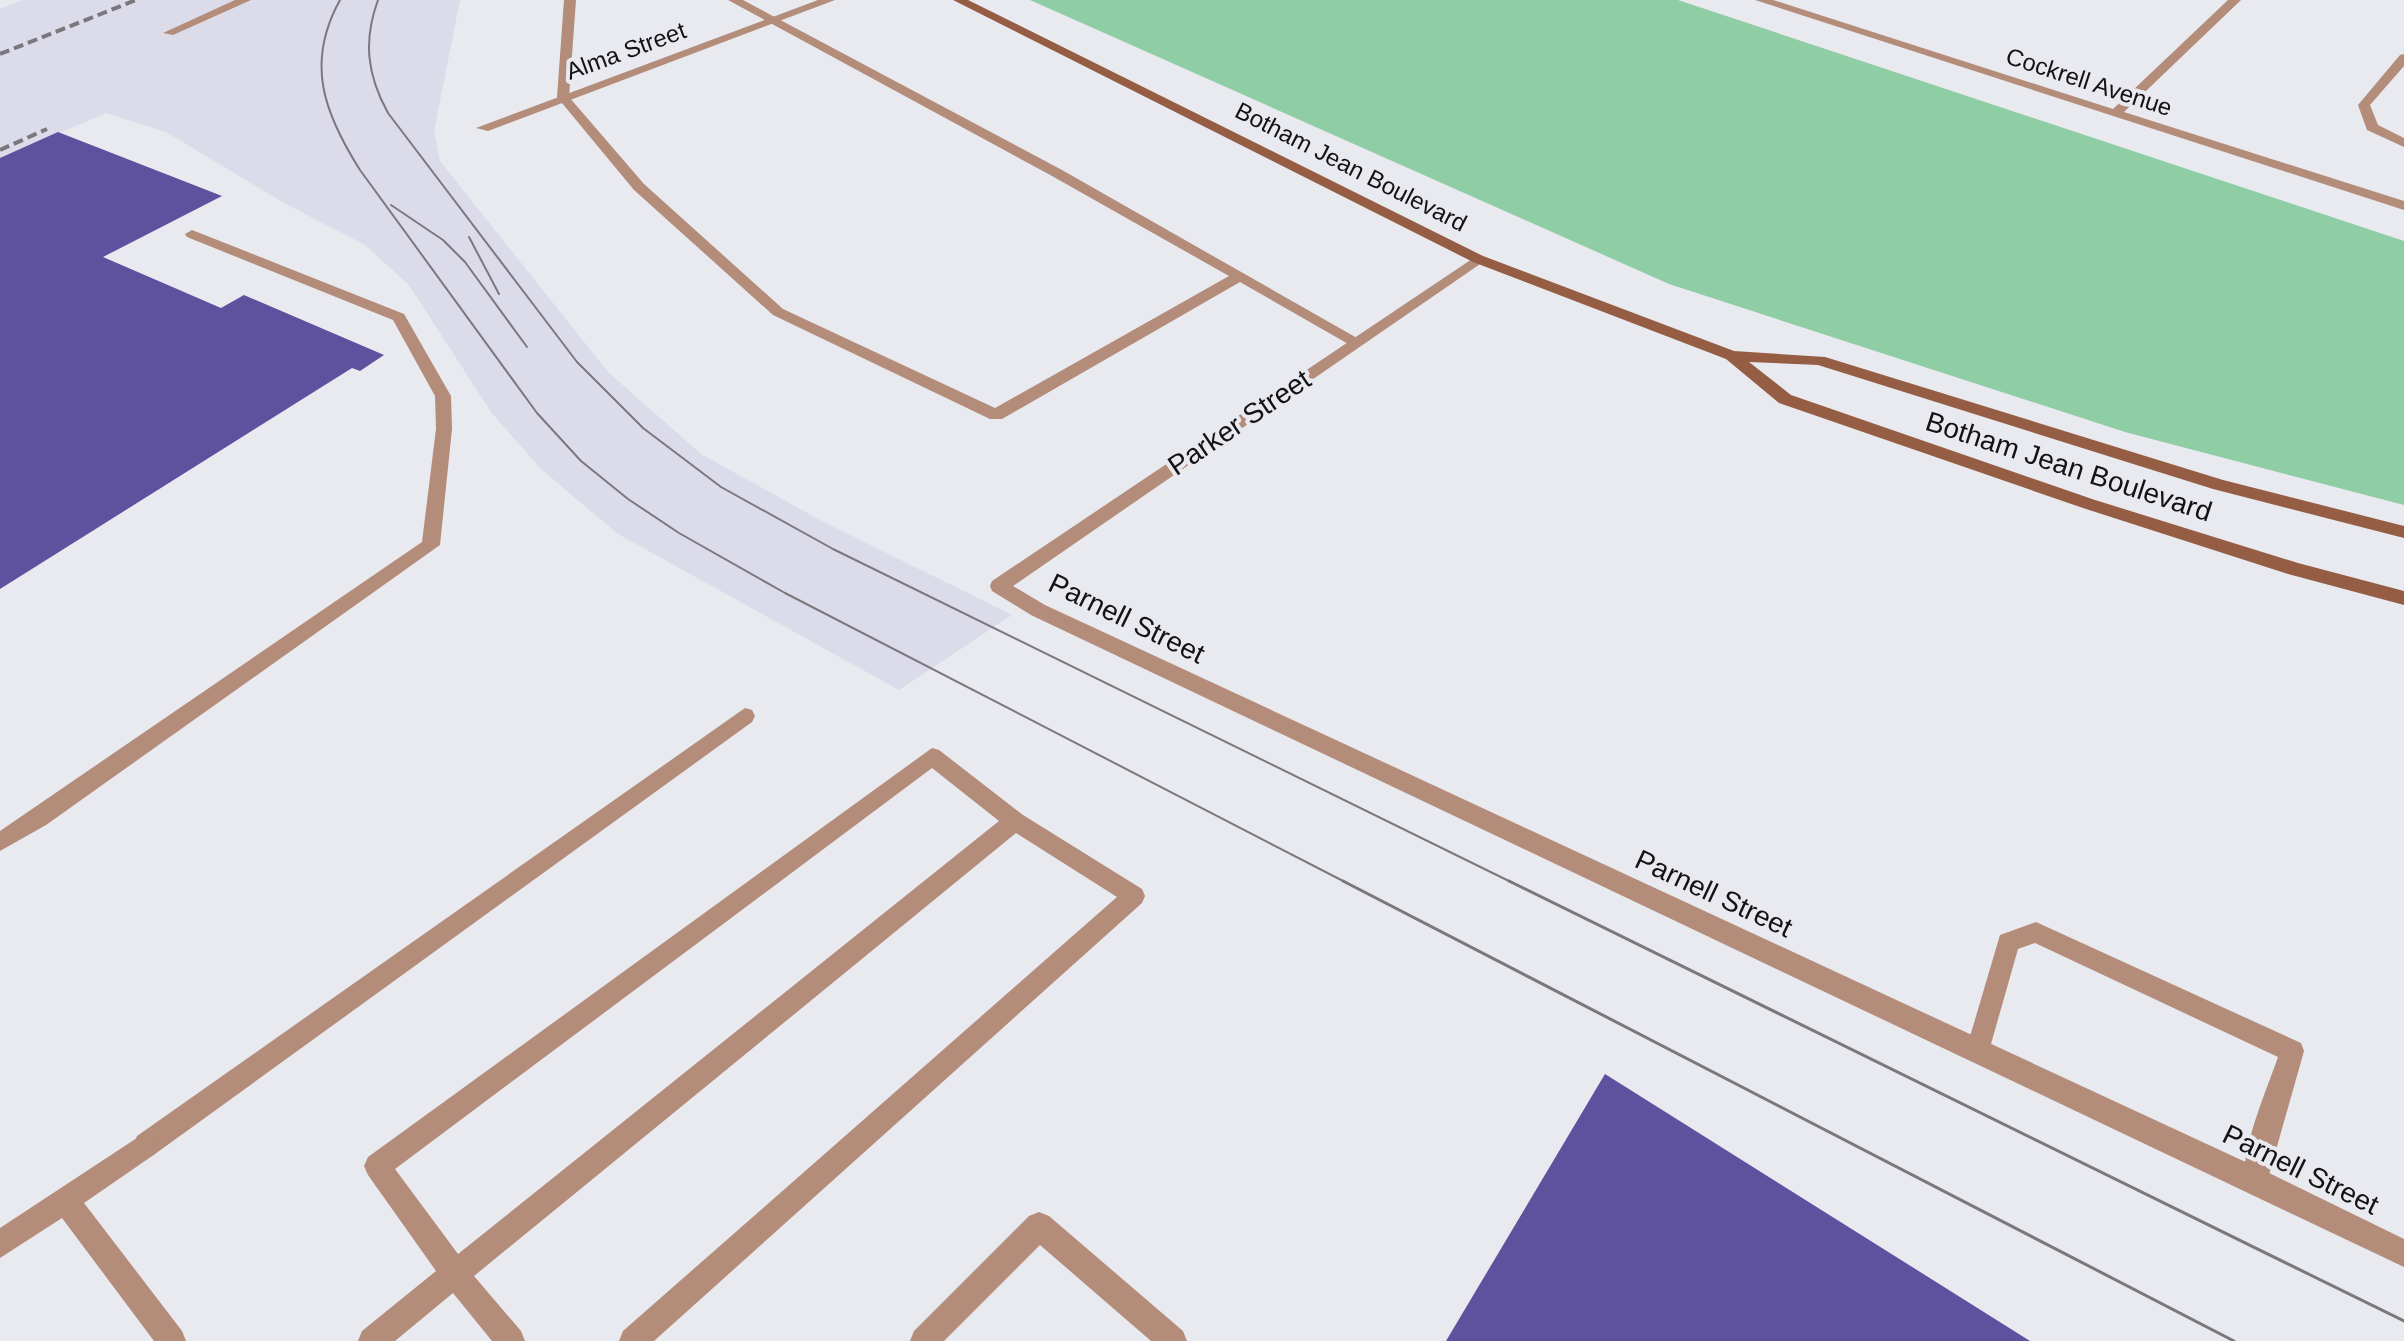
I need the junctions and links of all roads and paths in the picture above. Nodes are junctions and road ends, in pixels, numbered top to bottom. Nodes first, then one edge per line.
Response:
1 (245, 0) edge
2 (570, 0) edge
3 (734, 0) edge
4 (829, 0) edge
5 (959, 0) edge
6 (1761, 0) edge
7 (2235, 0) edge
8 (773, 21) junction
9 (169, 33) dead end
10 (2404, 58) edge
11 (563, 97) junction
12 (2115, 114) junction
13 (483, 128) dead end
14 (2404, 143) edge
15 (2404, 206) edge
16 (192, 234) dead end
17 (1478, 259) junction
18 (1240, 276) junction
19 (1356, 342) junction
20 (1732, 356) junction
21 (2404, 532) edge
22 (999, 586) joint
23 (2404, 598) edge
24 (745, 716) dead end
25 (1015, 821) junction
26 (0, 842) edge
27 (1978, 1050) junction
28 (2256, 1180) junction
29 (65, 1200) junction
30 (0, 1244) edge
31 (2404, 1253) edge
32 (455, 1274) junction
33 (172, 1341) edge
34 (372, 1341) edge
35 (511, 1341) edge
36 (633, 1341) edge
37 (924, 1341) edge
38 (1173, 1341) edge

1 - 9 street
2 - 11 street
3 - 8 street
4 - 8 street, Alma Street
5 - 17 main road, Botham Jean Boulevard
6 - 12 street, Cockrell Avenue
7 - 12 street
8 - 11 street, Alma Street
8 - 18 street
10 - 14 street
11 - 13 street, Alma Street
11 - 18 street
12 - 15 street, Cockrell Avenue
16 - 26 street
17 - 19 street, Parker Street
17 - 20 main road, Botham Jean Boulevard
18 - 19 street
19 - 22 street, Parker Street
20 - 21 main road, Botham Jean Boulevard
20 - 23 main road, Botham Jean Boulevard
22 - 27 street, Parnell Street
24 - 29 street
25 - 32 street
25 - 32 street
25 - 36 street
27 - 28 street, Parnell Street
27 - 28 street
28 - 31 street, Parnell Street
29 - 30 street
29 - 33 street
32 - 34 street
32 - 35 street
37 - 38 street

